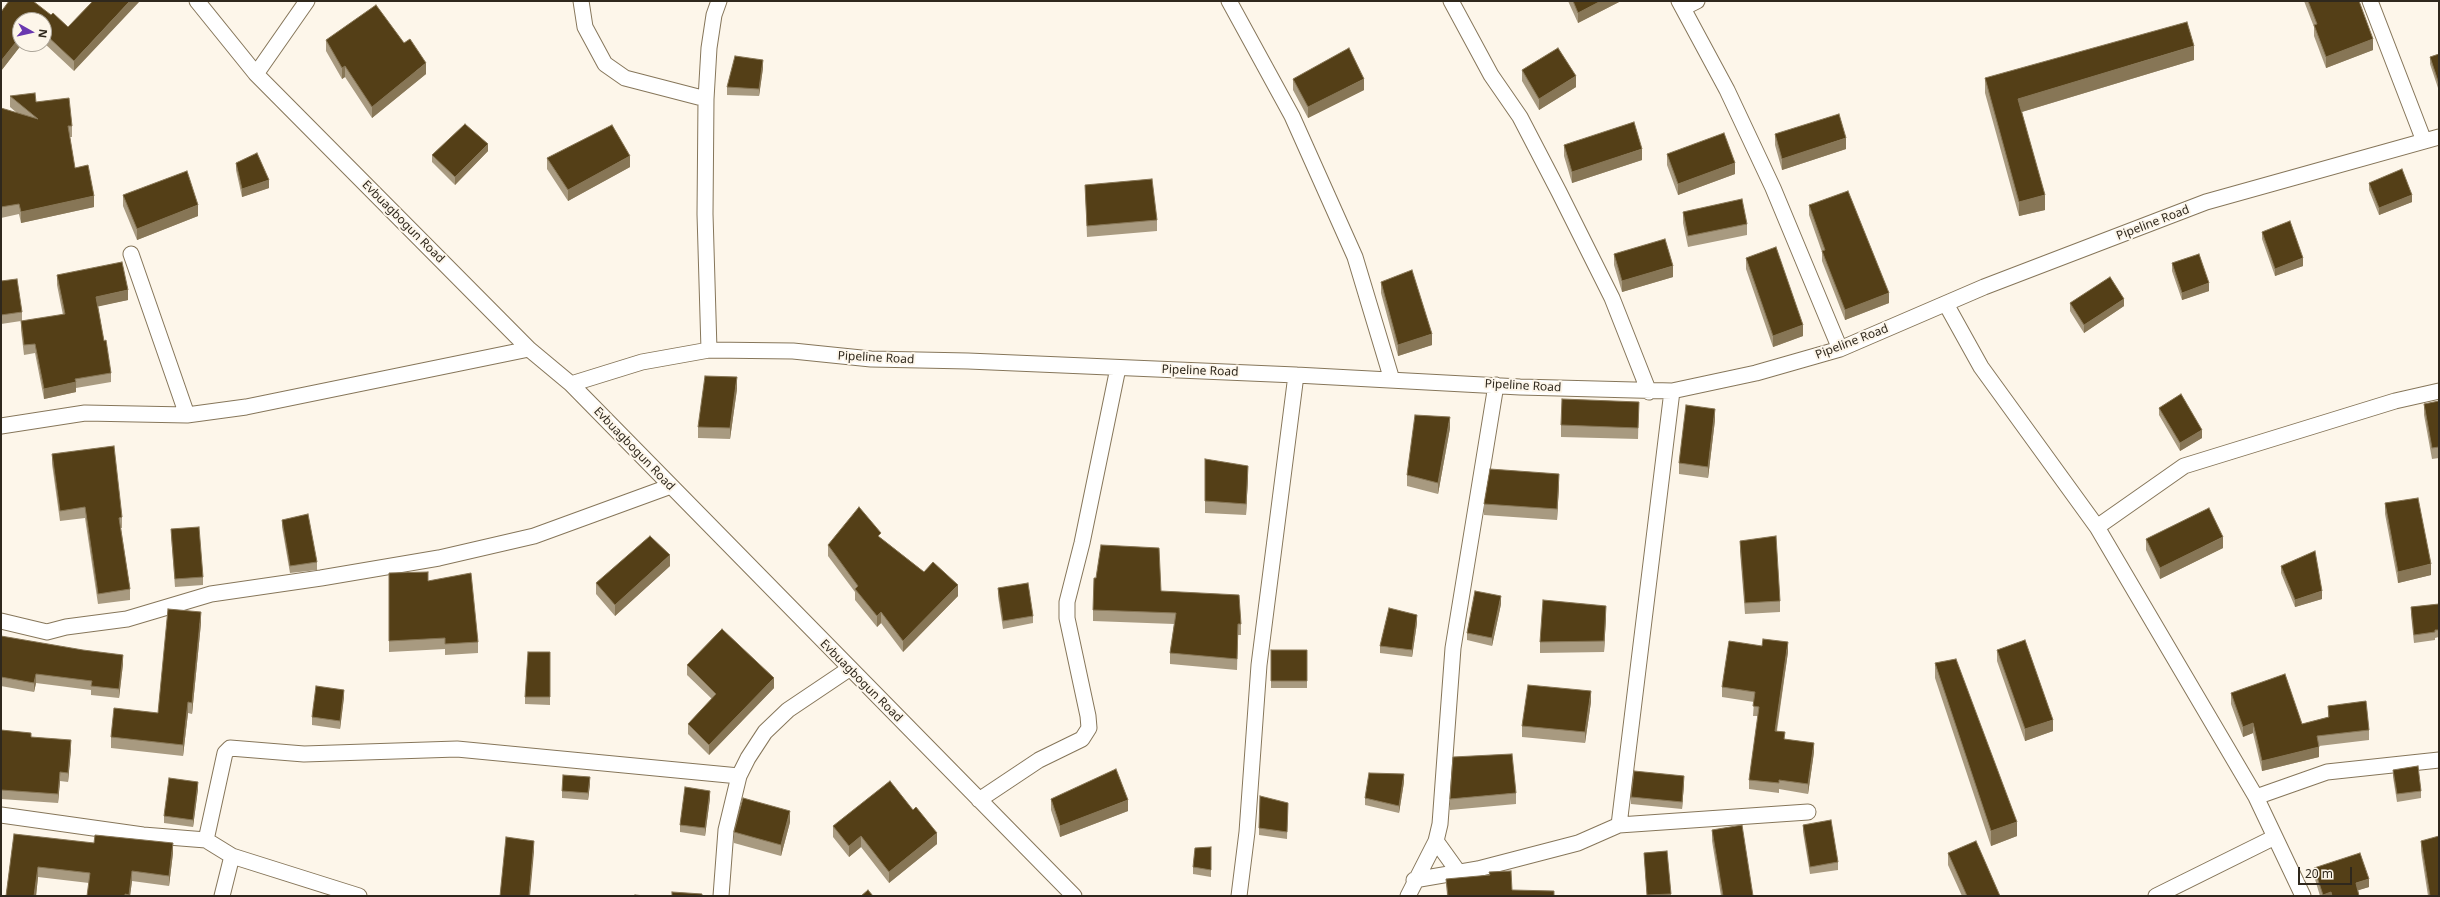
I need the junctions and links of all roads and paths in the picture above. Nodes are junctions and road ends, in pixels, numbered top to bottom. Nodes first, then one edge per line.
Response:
1 (197, 1) edge
2 (306, 1) edge
3 (581, 1) edge
4 (719, 1) edge
5 (1229, 1) edge
6 (1451, 1) edge
7 (1697, 1) edge
8 (2370, 1) edge
9 (1681, 5) edge
10 (256, 74) junction
11 (706, 99) junction
12 (2439, 137) edge
13 (2424, 141) junction
14 (131, 254) dead end
15 (1946, 304) junction
16 (1840, 349) junction
17 (530, 350) junction
18 (709, 350) junction
19 (1118, 368) junction
20 (1296, 375) junction
21 (1392, 380) junction
22 (570, 384) junction
23 (1496, 385) junction
24 (1672, 391) junction
25 (2439, 391) edge
26 (1649, 392) junction
27 (187, 415) junction
28 (1, 426) edge
29 (671, 486) junction
30 (2097, 527) junction
31 (1, 621) edge
32 (849, 669) junction
33 (2439, 760) edge
34 (739, 776) junction
35 (2256, 797) junction
36 (979, 800) junction
37 (1808, 812) dead end
38 (1, 815) edge
39 (1619, 825) junction
40 (2275, 837) junction
41 (206, 840) junction
42 (1436, 842) junction
43 (232, 856) junction
44 (1459, 873) junction
45 (1414, 880) junction
46 (222, 896) edge
47 (359, 896) edge
48 (721, 896) edge
49 (1074, 896) edge
50 (1239, 896) edge
51 (1408, 896) edge
52 (2156, 896) edge
53 (2303, 896) edge

1 - 10 street, Evbuagbogun Road
2 - 10 street
3 - 11 street
4 - 11 street
5 - 21 street
6 - 26 street
7 - 9 street
8 - 13 street
9 - 16 street
10 - 17 street, Evbuagbogun Road
11 - 18 street
12 - 13 street, Pipeline Road
13 - 15 street, Pipeline Road
14 - 27 street
15 - 16 street, Pipeline Road
15 - 30 street
16 - 24 street, Pipeline Road
17 - 22 street, Evbuagbogun Road
17 - 27 street
18 - 19 street, Pipeline Road
18 - 22 street, Pipeline Road
19 - 20 street, Pipeline Road
19 - 36 street
20 - 21 street, Pipeline Road
20 - 50 street
21 - 23 street, Pipeline Road
22 - 29 street, Evbuagbogun Road
23 - 26 street, Pipeline Road
23 - 42 street
24 - 26 street, Pipeline Road
24 - 39 street
25 - 30 street
27 - 28 street
29 - 31 street
29 - 32 street, Evbuagbogun Road
30 - 35 street
32 - 34 street
32 - 36 street, Evbuagbogun Road
33 - 35 street
34 - 41 street
34 - 48 street
35 - 40 street
36 - 49 street, Evbuagbogun Road
37 - 39 street
38 - 41 street
39 - 44 street
40 - 52 street
40 - 53 street
41 - 43 street
42 - 44 street
42 - 45 street
43 - 46 street
43 - 47 street
44 - 45 street
45 - 51 street

